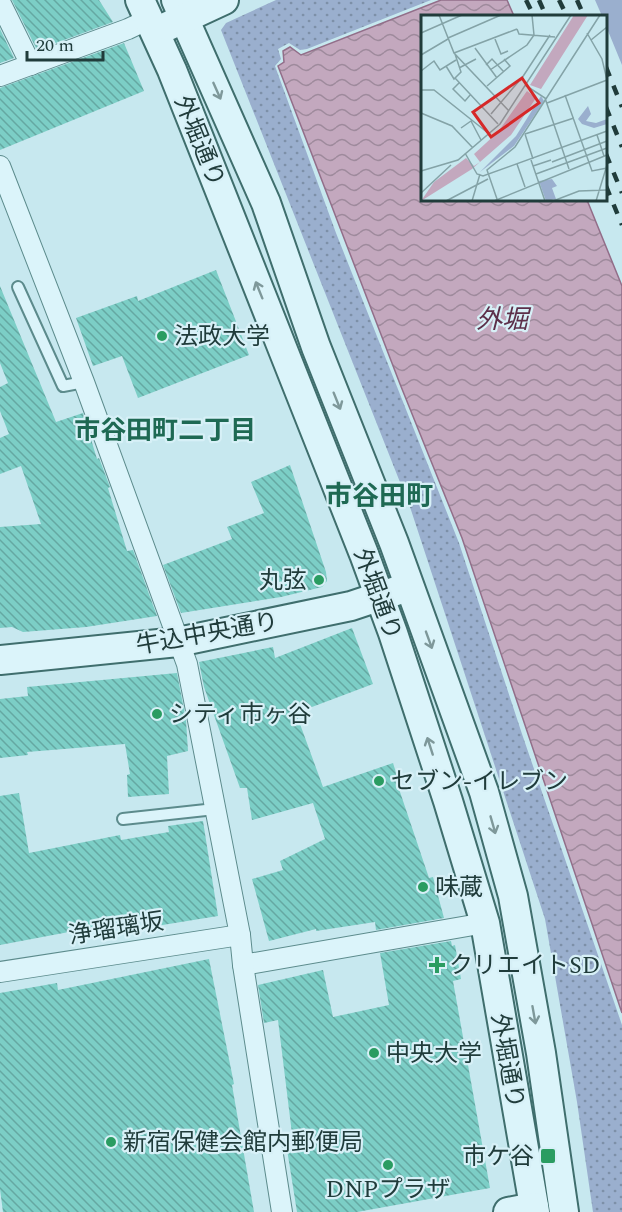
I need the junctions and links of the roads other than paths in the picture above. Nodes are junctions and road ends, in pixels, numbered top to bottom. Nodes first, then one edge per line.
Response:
1 (224, 0) edge
2 (0, 2) edge
3 (180, 9) edge
4 (148, 17) edge
5 (31, 65) junction
6 (0, 76) edge
7 (0, 166) edge
8 (18, 287) dead end
9 (84, 382) junction
10 (409, 585) junction
11 (380, 597) junction
12 (178, 642) junction
13 (0, 660) edge
14 (215, 809) junction
15 (123, 819) dead end
16 (485, 923) junction
17 (240, 935) junction
18 (243, 965) junction
19 (0, 972) edge
20 (525, 1210) edge
21 (282, 1212) edge
22 (564, 1212) edge

1 - 3 main road
2 - 5 street
3 - 4 main road
3 -> 10 main road, 外堀通り
4 - 5 street
11 -> 4 main road, 外堀通り
5 - 6 street
7 - 9 street
8 - 9 lane
9 - 12 street
10 - 11 main road, 牛込中央通り
10 -> 22 main road, 外堀通り
11 - 12 main road, 牛込中央通り
16 -> 11 main road, 外堀通り
12 - 13 main road, 牛込中央通り
12 - 14 street
14 - 15 lane
14 - 17 street
16 - 18 street
16 - 20 main road, 外堀通り
17 - 18 street
17 - 19 street, 浄瑠璃坂
18 - 21 street

